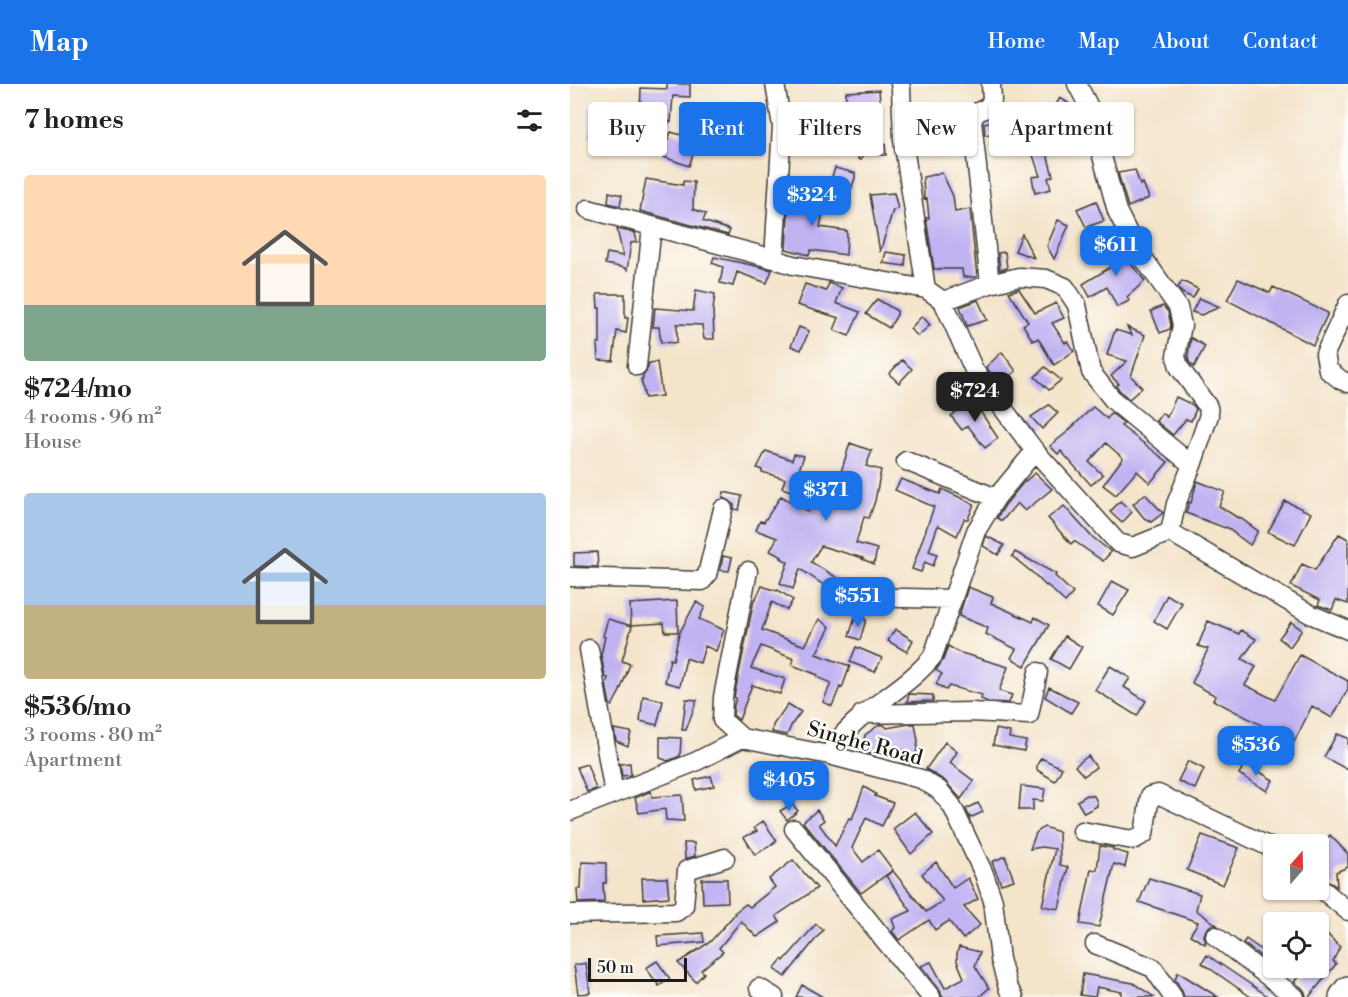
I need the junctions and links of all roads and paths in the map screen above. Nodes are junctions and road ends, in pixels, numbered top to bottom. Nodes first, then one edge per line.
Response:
1 (775, 84) edge
2 (900, 84) edge
3 (991, 84) edge
4 (1077, 84) edge
5 (588, 209) dead end
6 (652, 226) junction
7 (774, 259) junction
8 (990, 284) junction
9 (926, 289) junction
10 (942, 301) junction
11 (1348, 304) edge
12 (637, 366) dead end
13 (1348, 383) edge
14 (1035, 450) junction
15 (906, 461) dead end
16 (1192, 465) junction
17 (996, 498) junction
18 (723, 509) dead end
19 (1170, 532) junction
20 (748, 571) dead end
21 (570, 578) edge
22 (856, 597) dead end
23 (953, 600) junction
24 (1348, 630) edge
25 (589, 649) dead end
26 (1038, 672) dead end
27 (862, 714) junction
28 (742, 738) junction
29 (829, 754) junction
30 (614, 794) junction
31 (570, 811) edge
32 (794, 829) dead end
33 (1083, 831) dead end
34 (1263, 844) edge
35 (725, 858) dead end
36 (1329, 895) edge
37 (1348, 911) edge
38 (570, 915) edge
39 (1215, 936) dead end
40 (1095, 944) dead end
41 (1348, 990) edge
42 (931, 997) edge
43 (1014, 997) edge
44 (1173, 997) edge
45 (1295, 997) edge
46 (1343, 997) edge

1 - 7 street
2 - 9 street
3 - 8 street
4 - 16 street
5 - 6 street
6 - 7 street
6 - 12 street
7 - 9 street
8 - 10 street
8 - 16 street
9 - 10 street
10 - 14 street
11 - 13 street
14 - 17 street
14 - 19 street
15 - 17 street
16 - 19 street
17 - 23 street
18 - 21 street
19 - 24 street
20 - 28 street
22 - 23 street
23 - 27 street
25 - 30 street
26 - 27 street
27 - 29 street
28 - 29 street, Singhe Road
28 - 30 street
29 - 43 street, Singhe Road
30 - 31 street
32 - 42 street
33 - 34 street
35 - 38 street
36 - 37 street
39 - 45 street
40 - 44 street
41 - 46 highway

